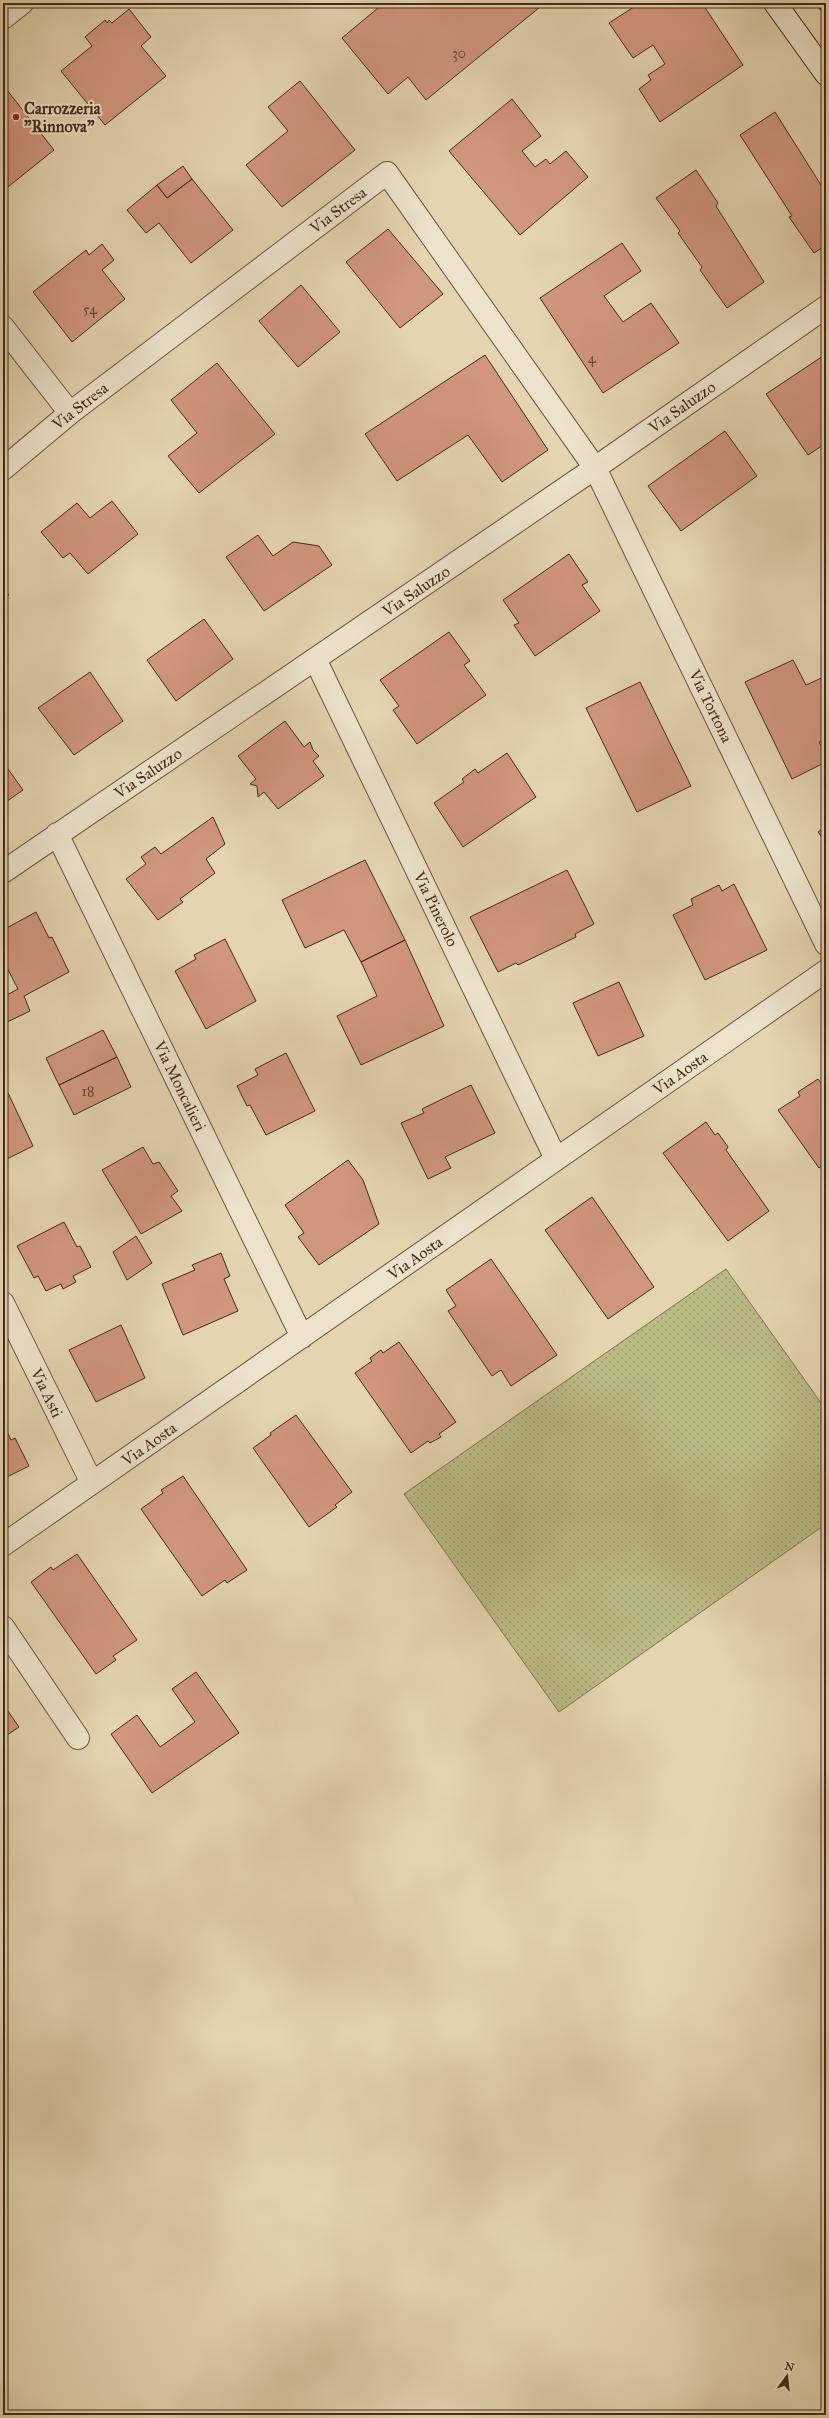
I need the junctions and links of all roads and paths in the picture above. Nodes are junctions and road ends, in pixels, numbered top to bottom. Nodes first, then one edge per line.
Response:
1 (22, 3) edge
2 (776, 3) edge
3 (817, 3) edge
4 (826, 17) edge
5 (3, 18) edge
6 (826, 74) edge
7 (826, 307) edge
8 (3, 327) edge
9 (70, 413) junction
10 (595, 468) junction
11 (3, 469) edge
12 (315, 659) junction
13 (57, 834) junction
14 (3, 872) edge
15 (826, 944) edge
16 (826, 971) edge
17 (556, 1160) junction
18 (3, 1303) edge
19 (302, 1337) junction
20 (92, 1484) junction
21 (3, 1545) edge
22 (3, 1627) edge
23 (78, 1738) dead end

1 - 5 street
2 - 6 street
3 - 4 path
7 - 10 street, Via Saluzzo
8 - 9 street
9 - 10 street, Via Stresa
9 - 11 street, Via Stresa
10 - 12 street, Via Saluzzo
10 - 15 street, Via Tortona
12 - 13 street, Via Saluzzo
12 - 17 street, Via Pinerolo
13 - 14 street, Via Saluzzo
13 - 19 street, Via Moncalieri
16 - 17 street, Via Aosta
17 - 19 street, Via Aosta
18 - 20 street, Via Asti
19 - 20 street, Via Aosta
20 - 21 street, Via Aosta
22 - 23 street

